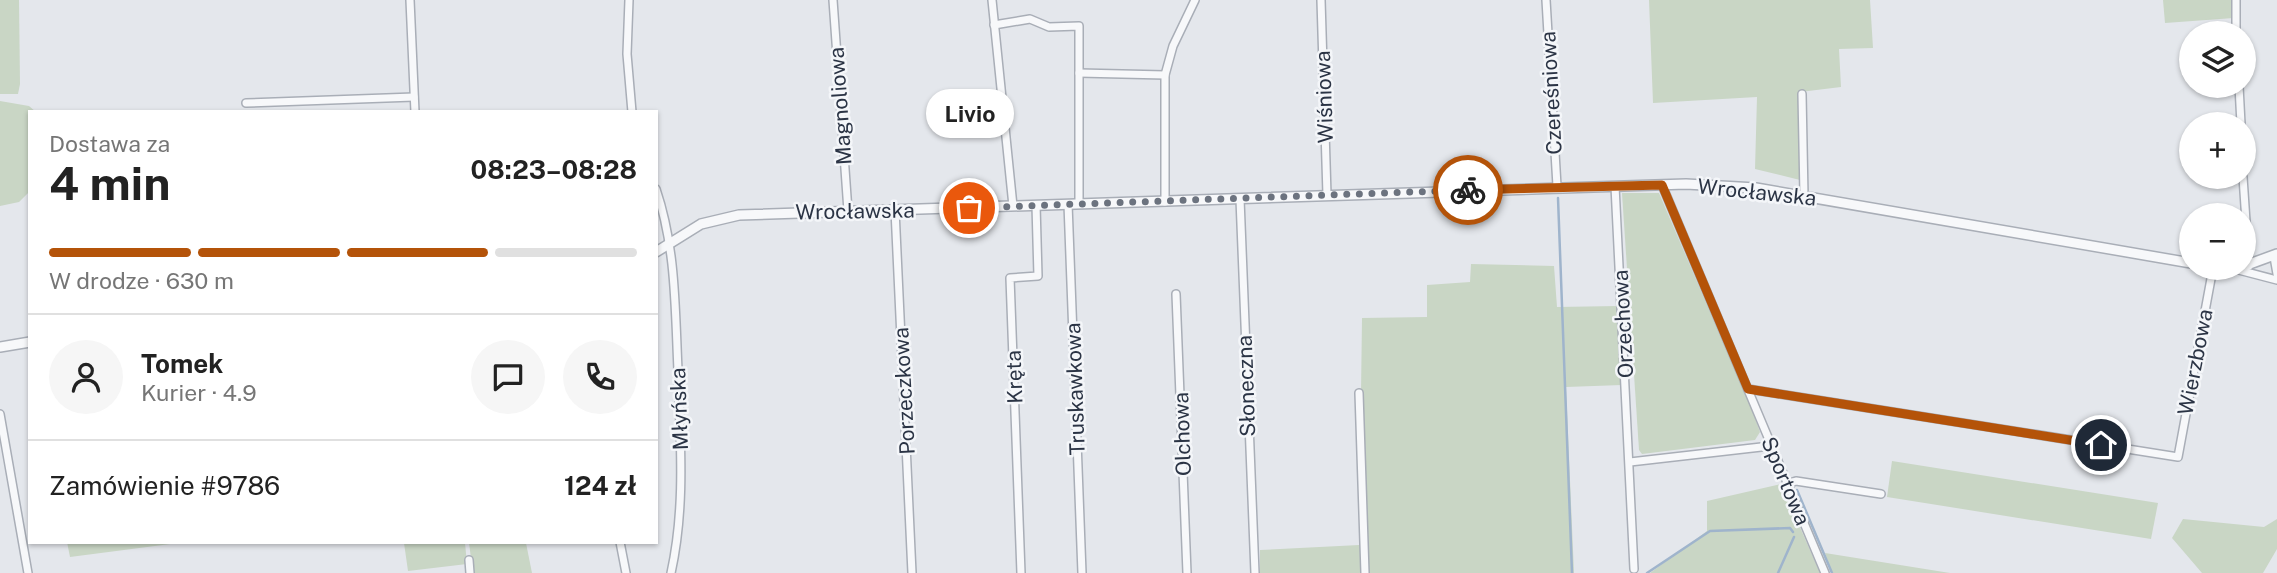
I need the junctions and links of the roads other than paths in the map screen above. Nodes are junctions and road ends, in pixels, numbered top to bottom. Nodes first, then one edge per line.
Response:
1 (410, 0) edge
2 (629, 0) edge
3 (832, 0) edge
4 (992, 0) edge
5 (1195, 0) edge
6 (1321, 0) edge
7 (1546, 0) edge
8 (2236, 0) edge
9 (2236, 21) edge
10 (993, 25) junction
11 (1079, 73) junction
12 (1165, 75) junction
13 (1802, 94) dead end
14 (414, 97) junction
15 (246, 103) dead end
16 (415, 110) edge
17 (632, 110) edge
18 (1662, 185) junction
19 (1557, 186) junction
20 (1615, 186) junction
21 (1327, 195) junction
22 (658, 196) edge
23 (1804, 196) junction
24 (1240, 199) junction
25 (1165, 202) junction
26 (1068, 204) junction
27 (1079, 204) junction
28 (1036, 205) junction
29 (1013, 206) junction
30 (895, 210) junction
31 (848, 211) junction
32 (671, 243) junction
33 (658, 251) edge
34 (2275, 256) edge
35 (2179, 261) edge
36 (2256, 263) edge
37 (2277, 274) edge
38 (2256, 275) edge
39 (2211, 280) edge
40 (2277, 280) edge
41 (1176, 294) dead end
42 (28, 342) edge
43 (0, 347) edge
44 (1748, 389) junction
45 (1359, 393) dead end
46 (0, 414) edge
47 (1770, 446) junction
48 (1630, 462) junction
49 (1787, 484) junction
50 (1881, 494) dead end
51 (620, 544) edge
52 (469, 559) dead end
53 (1634, 569) dead end
54 (28, 573) edge
55 (470, 573) edge
56 (626, 573) edge
57 (671, 573) edge
58 (912, 573) edge
59 (1021, 573) edge
60 (1082, 573) edge
61 (1187, 573) edge
62 (1255, 573) edge
63 (1365, 573) edge
64 (1825, 573) edge

1 - 14 street
2 - 17 street
3 - 31 street, Magnoliowa
4 - 10 street
5 - 12 street
6 - 21 street, Wiśniowa
7 - 19 street, Czereśniowa
8 - 9 street
10 - 11 street
10 - 29 street
11 - 12 street
11 - 27 street
12 - 25 street
13 - 23 street
14 - 15 street
14 - 16 street
18 - 20 street, Wrocławska
18 - 23 street, Wrocławska
18 - 44 street, Sportowa
19 - 20 street, Wrocławska
19 - 21 street, Wrocławska
20 - 48 street, Orzechowa
21 - 24 street, Wrocławska
22 - 32 street, Młyńska
23 - 35 street, Wrocławska
24 - 25 street, Wrocławska
24 - 62 street, Słoneczna
25 - 27 street, Wrocławska
26 - 27 street, Wrocławska
26 - 28 street, Wrocławska
26 - 60 street, Truskawkowa
28 - 29 street, Wrocławska
28 - 59 street, Kręta
29 - 30 street, Wrocławska
30 - 31 street, Wrocławska
30 - 58 street, Porzeczkowa
31 - 32 street, Wrocławska
32 - 33 street, Wrocławska
32 - 57 street, Młyńska
34 - 36 street
34 - 37 street
38 - 40 street
39 - 44 street, Wierzbowa
41 - 61 street, Olchowa
42 - 43 street
44 - 47 street, Sportowa
45 - 63 street
46 - 54 street
47 - 48 street
47 - 49 street, Sportowa
48 - 53 street, Orzechowa
49 - 50 street
49 - 64 street, Sportowa
51 - 56 street
52 - 55 street

